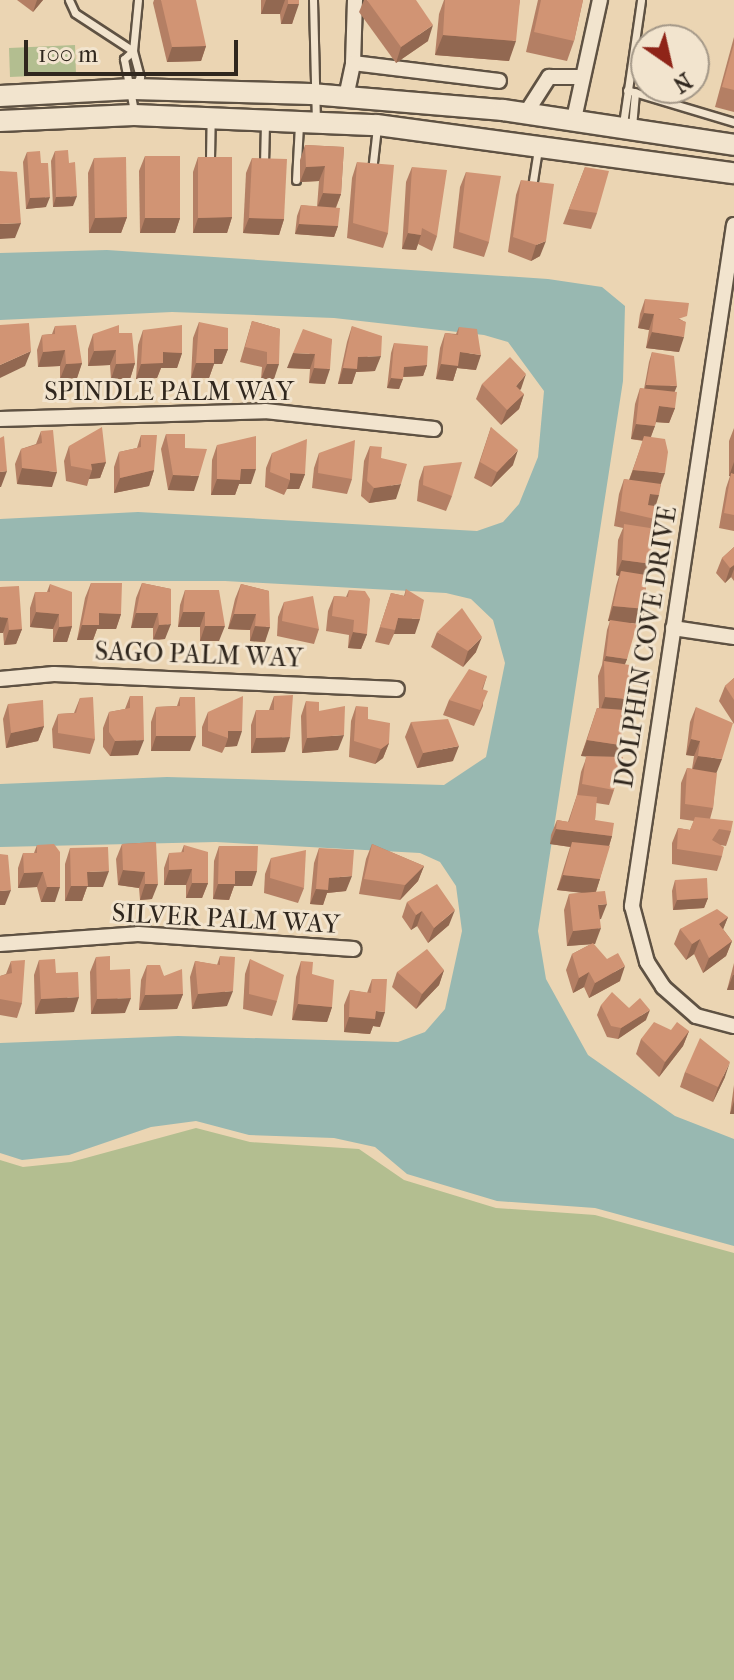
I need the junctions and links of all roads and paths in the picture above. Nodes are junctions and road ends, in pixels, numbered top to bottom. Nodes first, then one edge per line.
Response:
1 (69, 0) edge
2 (138, 0) edge
3 (313, 0) edge
4 (355, 0) edge
5 (600, 0) edge
6 (641, 0) edge
7 (638, 24) edge
8 (133, 51) junction
9 (353, 63) junction
10 (583, 75) junction
11 (499, 81) dead end
12 (133, 89) junction
13 (315, 95) junction
14 (0, 96) edge
15 (346, 97) junction
16 (630, 100) edge
17 (674, 104) edge
18 (526, 113) junction
19 (134, 115) junction
20 (211, 117) junction
21 (574, 119) junction
22 (265, 120) junction
23 (0, 121) edge
24 (308, 122) junction
25 (734, 122) edge
26 (377, 125) junction
27 (627, 127) junction
28 (539, 143) junction
29 (734, 145) edge
30 (210, 159) edge
31 (264, 164) edge
32 (372, 171) edge
33 (734, 173) edge
34 (296, 180) dead end
35 (532, 187) edge
36 (734, 225) edge
37 (0, 419) edge
38 (434, 429) dead end
39 (673, 628) junction
40 (734, 637) edge
41 (0, 679) edge
42 (397, 689) dead end
43 (0, 944) edge
44 (353, 949) dead end
45 (734, 1026) edge

1 - 8 lane
2 - 8 lane
3 - 13 lane
4 - 9 street
5 - 10 street
6 - 7 lane
8 - 12 lane
8 - 12 lane
9 - 11 street
9 - 15 street
10 - 18 street
10 - 21 street
12 - 13 main road
12 - 14 main road
12 - 19 lane
13 - 15 main road
13 - 24 lane
15 - 18 main road
16 - 27 lane
17 - 25 lane
18 - 21 main road
19 - 20 main road
19 - 23 main road
20 - 22 main road
20 - 30 lane
21 - 27 main road
22 - 24 main road
22 - 31 lane
24 - 26 main road
24 - 34 lane
26 - 28 main road
26 - 32 lane
27 - 29 main road
28 - 33 main road
28 - 35 lane
36 - 39 street, DOLPHIN COVE DRIVE
37 - 38 street, SPINDLE PALM WAY
39 - 40 street
39 - 45 street, DOLPHIN COVE DRIVE
41 - 42 street, SAGO PALM WAY
43 - 44 street, SILVER PALM WAY

